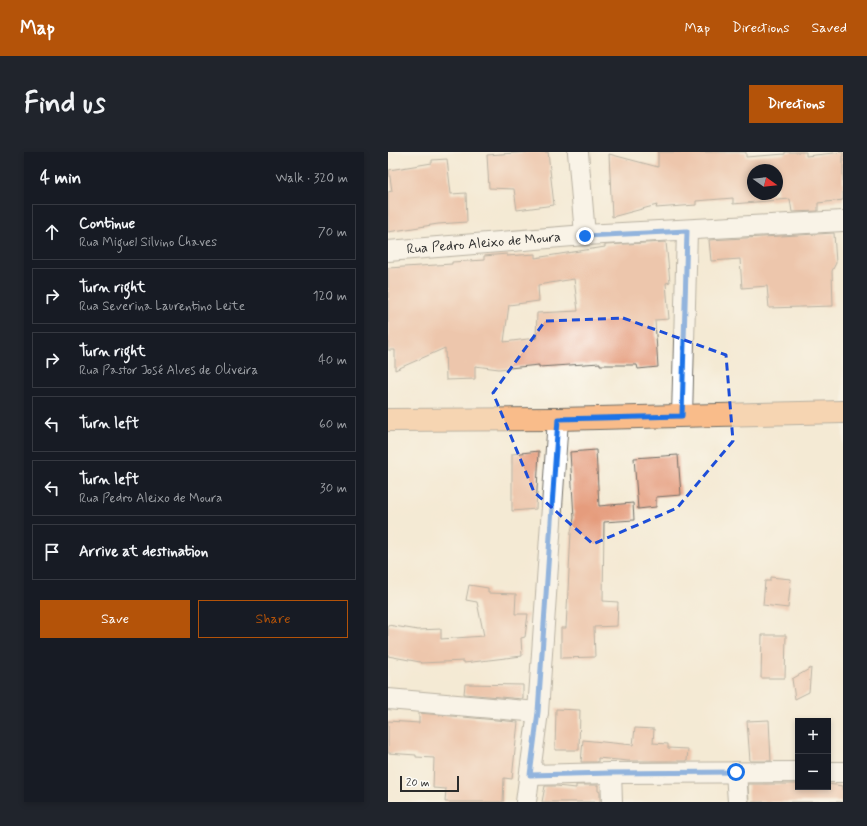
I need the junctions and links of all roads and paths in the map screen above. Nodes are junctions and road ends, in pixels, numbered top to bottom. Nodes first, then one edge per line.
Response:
1 (578, 152) edge
2 (843, 221) edge
3 (687, 231) junction
4 (585, 236) junction
5 (388, 251) edge
6 (843, 412) edge
7 (682, 416) junction
8 (558, 419) junction
9 (388, 420) edge
10 (388, 699) edge
11 (538, 712) junction
12 (736, 772) junction
13 (795, 772) edge
14 (831, 772) edge
15 (843, 772) edge
16 (611, 773) junction
17 (530, 775) junction
18 (526, 802) edge
19 (612, 802) edge
20 (738, 802) edge

1 - 4 street
2 - 3 street, Rua Pedro Aleixo de Moura
3 - 4 street, Rua Pedro Aleixo de Moura
3 - 7 street
4 - 5 street, Rua Pedro Aleixo de Moura
6 - 7 main road
7 - 8 main road
8 - 9 main road
8 - 11 street
10 - 11 street
11 - 17 street
12 - 13 street
12 - 16 street
12 - 20 street
14 - 15 street
16 - 17 street
16 - 19 street
17 - 18 street

